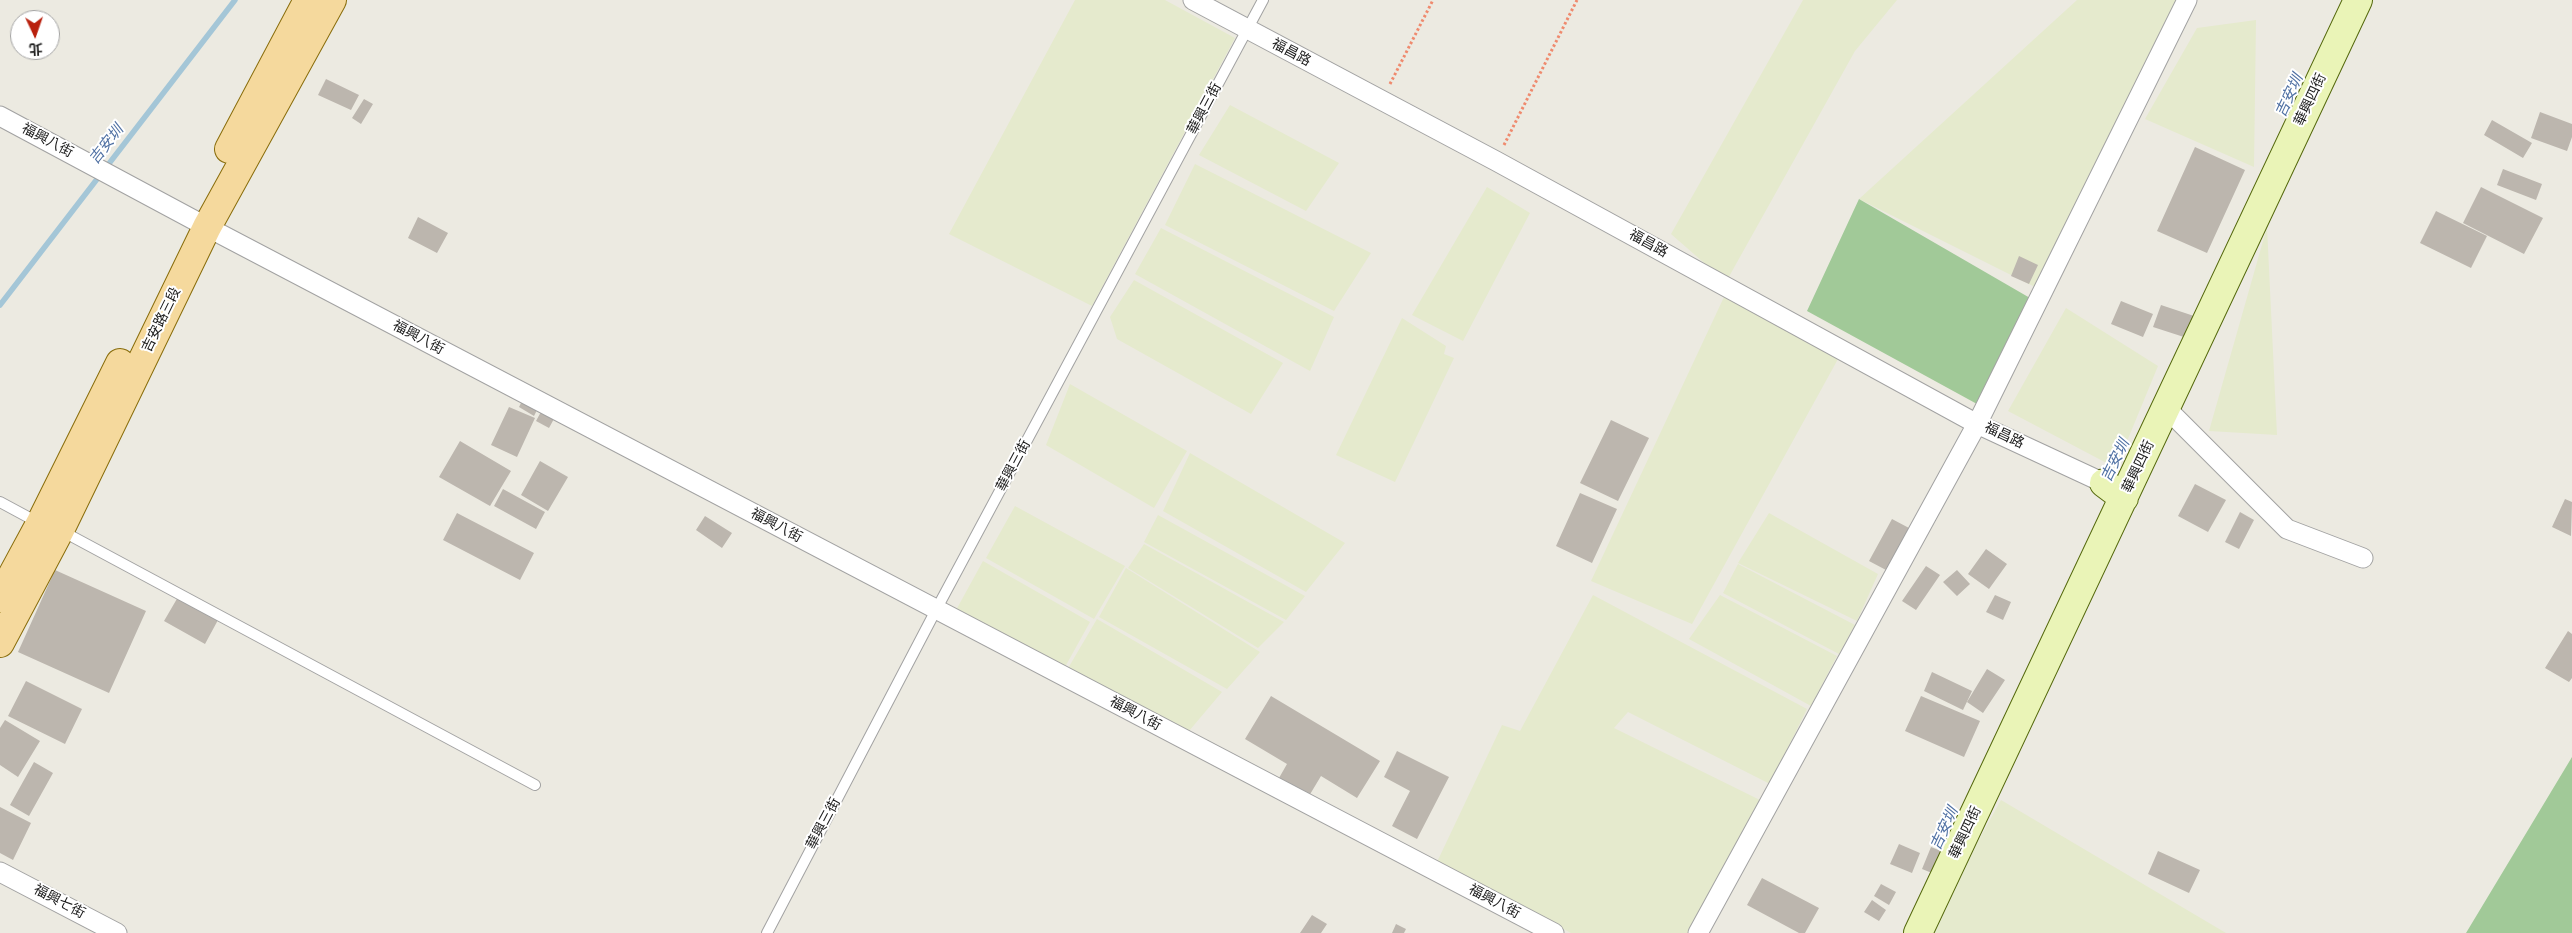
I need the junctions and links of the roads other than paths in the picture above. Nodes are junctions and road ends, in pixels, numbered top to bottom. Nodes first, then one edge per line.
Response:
1 (308, 0) edge
2 (332, 0) edge
3 (1193, 0) edge
4 (1263, 0) edge
5 (2188, 0) edge
6 (2358, 0) edge
7 (1248, 30) junction
8 (0, 116) edge
9 (200, 223) junction
10 (2166, 408) junction
11 (1977, 424) junction
12 (2115, 492) junction
13 (0, 502) edge
14 (50, 527) junction
15 (2363, 558) dead end
16 (0, 598) edge
17 (936, 610) junction
18 (0, 643) edge
19 (535, 785) dead end
20 (0, 872) edge
21 (117, 933) edge
22 (767, 933) edge
23 (1554, 933) edge
24 (1698, 933) edge
25 (1918, 933) edge

1 - 9 main road, 吉安路三段
2 - 9 main road, 吉安路三段
3 - 7 street, 福昌路
4 - 7 lane, 華興三街
5 - 11 street
6 - 10 street, 華興四街
7 - 11 street, 福昌路
7 - 17 lane, 華興三街
8 - 9 street, 福興八街
9 - 14 main road, 吉安路三段
9 - 17 street, 福興八街
10 - 12 street, 華興四街
10 - 15 street
11 - 12 street, 福昌路
11 - 24 street
12 - 25 street, 華興四街
13 - 14 lane
14 - 16 main road, 吉安路三段
14 - 18 main road, 吉安路三段
14 - 19 lane
17 - 22 lane, 華興三街
17 - 23 street, 福興八街
20 - 21 street, 福興七街

